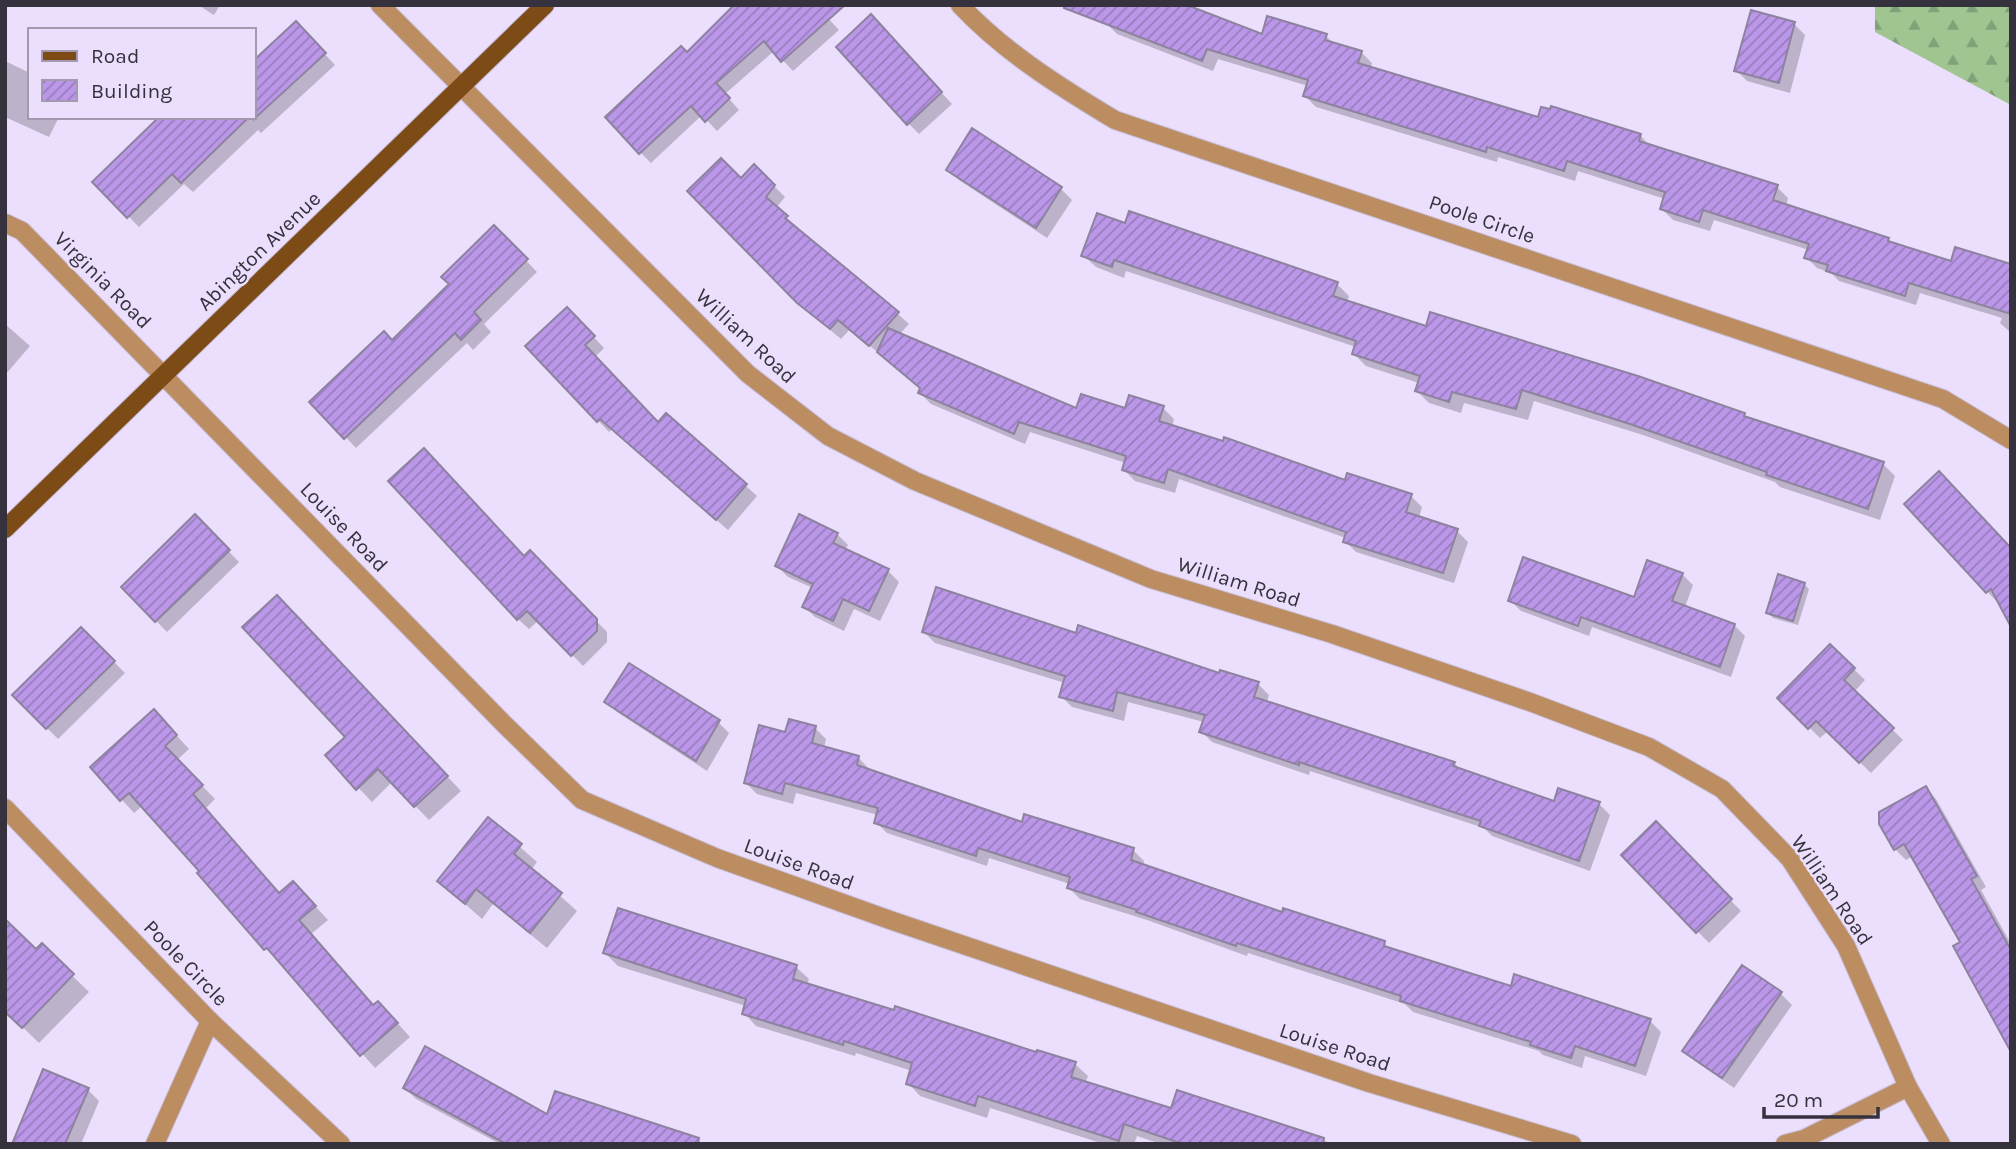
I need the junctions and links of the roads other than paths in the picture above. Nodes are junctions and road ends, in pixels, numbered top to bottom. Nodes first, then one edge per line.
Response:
1 (380, 5) edge
2 (545, 5) edge
3 (960, 5) edge
4 (461, 87) junction
5 (5, 223) edge
6 (164, 375) junction
7 (2011, 440) edge
8 (5, 529) edge
9 (5, 808) edge
10 (210, 1021) junction
11 (1908, 1087) junction
12 (155, 1144) edge
13 (341, 1144) edge
14 (1572, 1144) edge
15 (1784, 1144) edge
16 (1941, 1144) edge

1 - 4 street, William Road
2 - 4 main road, Abington Avenue
3 - 7 street, Poole Circle
4 - 6 main road, Abington Avenue
4 - 11 street, William Road
5 - 6 street, Virginia Road
6 - 8 main road, Abington Avenue
6 - 14 street, Louise Road
9 - 10 street, Poole Circle
10 - 12 street
10 - 13 street, Poole Circle
11 - 15 street
11 - 16 street, William Road

